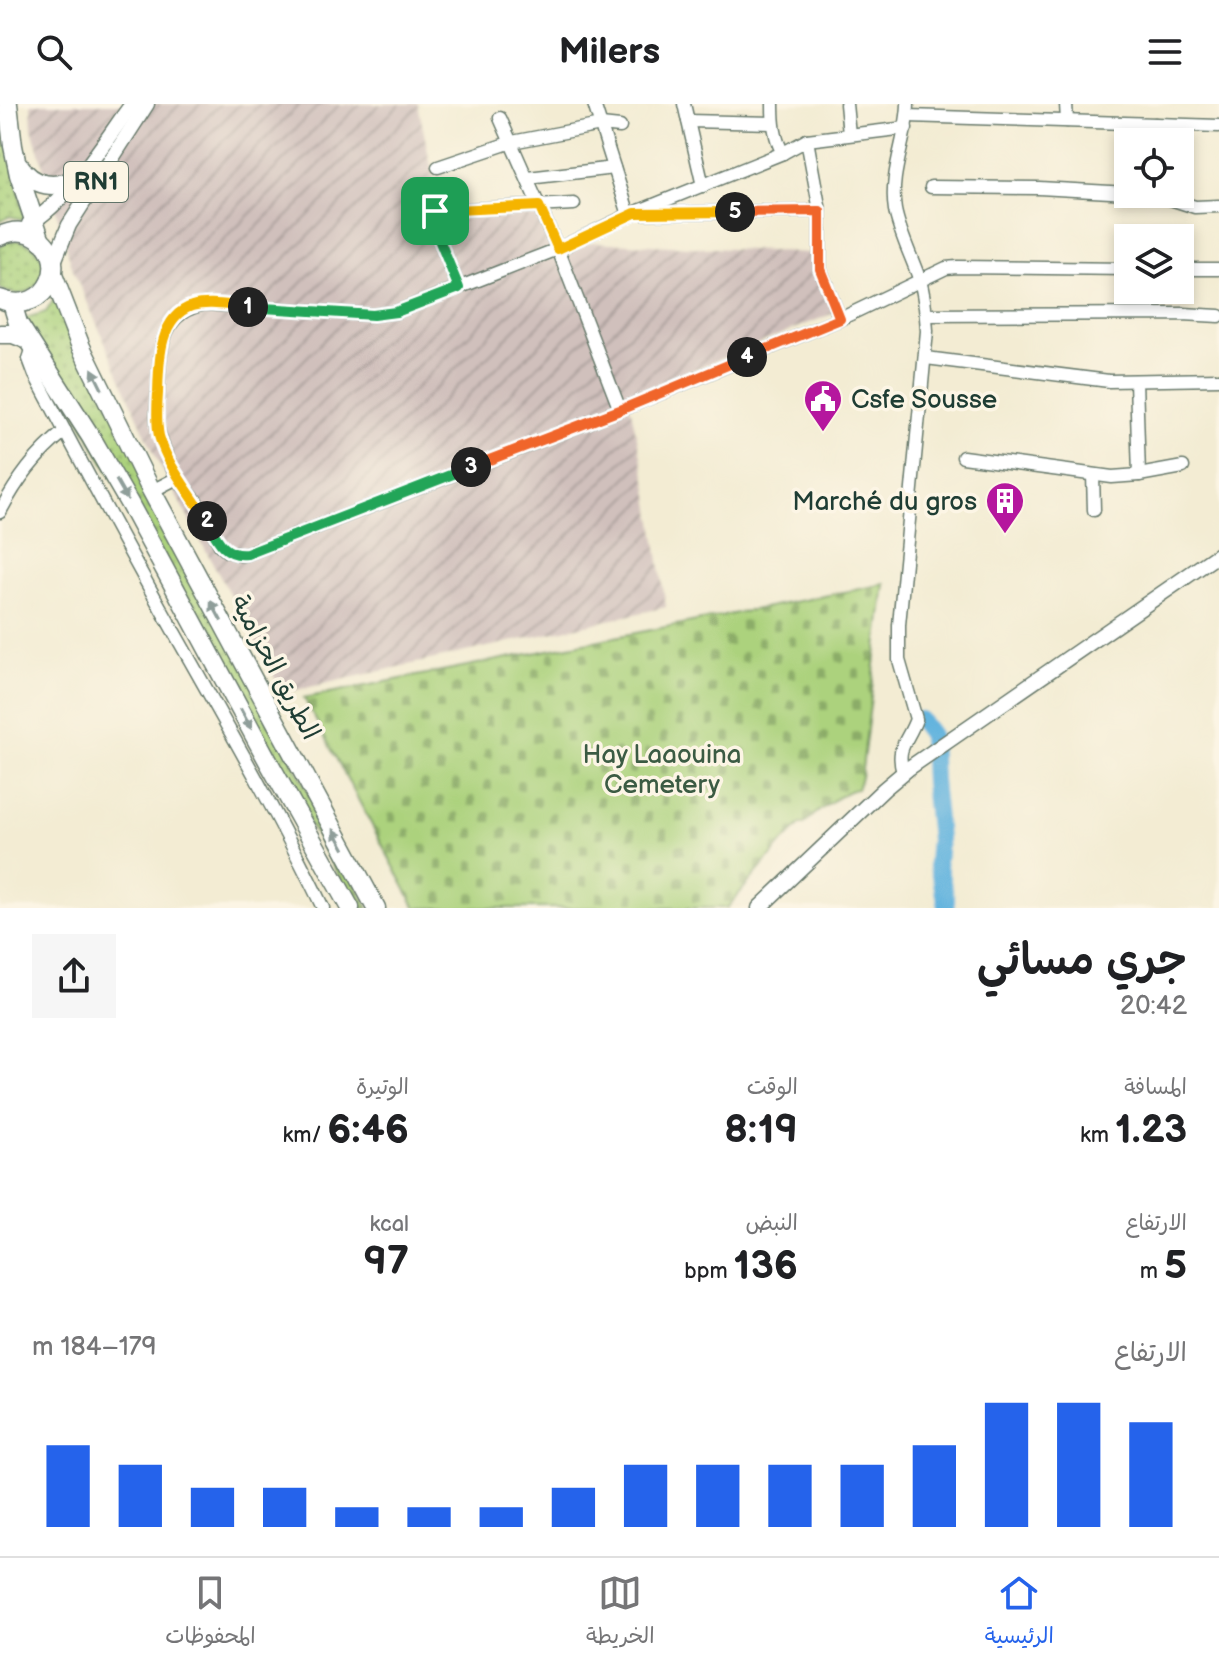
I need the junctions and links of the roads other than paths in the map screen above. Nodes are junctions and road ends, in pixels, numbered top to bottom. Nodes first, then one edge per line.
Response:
1 (8, 104) edge
2 (132, 104) edge
3 (147, 104) edge
4 (594, 104) edge
5 (684, 104) edge
6 (773, 104) edge
7 (846, 104) edge
8 (1004, 104) edge
9 (1066, 104) edge
10 (907, 116) edge
11 (500, 118) dead end
12 (1005, 119) junction
13 (688, 121) junction
14 (1067, 121) junction
15 (773, 123) junction
16 (1155, 124) junction
17 (601, 125) junction
18 (1219, 126) edge
19 (620, 127) dead end
20 (1155, 128) edge
21 (849, 134) junction
22 (807, 140) junction
23 (512, 142) junction
24 (783, 153) junction
25 (17, 163) junction
26 (438, 167) dead end
27 (614, 168) junction
28 (78, 176) junction
29 (528, 178) junction
30 (703, 186) junction
31 (931, 187) dead end
32 (1114, 192) edge
33 (434, 194) dead end
34 (574, 204) dead end
35 (539, 206) junction
36 (1219, 206) edge
37 (1194, 207) edge
38 (435, 211) junction
39 (820, 211) junction
40 (632, 214) junction
41 (34, 220) junction
42 (8, 234) edge
43 (41, 241) junction
44 (558, 249) junction
45 (53, 269) junction
46 (1114, 269) edge
47 (1194, 269) edge
48 (1219, 269) edge
49 (919, 281) junction
50 (459, 288) junction
51 (6, 305) edge
52 (926, 315) junction
53 (1219, 316) edge
54 (840, 319) junction
55 (0, 334) edge
56 (30, 344) junction
57 (926, 358) junction
58 (1219, 379) edge
59 (1136, 381) junction
60 (620, 410) junction
61 (65, 431) junction
62 (963, 457) dead end
63 (1183, 467) dead end
64 (1093, 475) junction
65 (1139, 475) junction
66 (177, 478) junction
67 (152, 491) junction
68 (1094, 510) dead end
69 (0, 512) edge
70 (1219, 554) edge
71 (906, 771) junction
72 (323, 908) edge
73 (350, 908) edge
74 (376, 908) edge
75 (759, 908) edge

1 - 25 highway
2 - 28 main road, RN1
3 - 45 main road, RN1
4 - 17 street
5 - 13 street
6 - 15 street
7 - 21 street
8 - 12 street
9 - 14 street
10 - 12 street
10 - 21 street
10 - 49 street
11 - 23 street
12 - 14 street
13 - 15 street
13 - 30 street
14 - 16 street
15 - 24 street
16 - 18 street
16 - 20 street
17 - 19 street
17 - 23 street
17 - 27 street
21 - 22 street
22 - 24 street
22 - 39 street
23 - 26 street
23 - 29 street
24 - 30 street
25 - 28 highway
25 - 41 highway
27 - 29 street
27 - 40 street
28 - 41 main road, RN1
29 - 35 street
30 - 40 street
31 - 32 street
33 - 38 street
34 - 35 street
35 - 38 street
35 - 44 street
36 - 37 street
38 - 50 street
39 - 40 street
39 - 54 street
40 - 44 street
41 - 42 main road, RN1
41 - 43 highway
42 - 43 highway, RN1
43 - 45 highway, الطريق الحزامية
44 - 50 street
44 - 60 street
45 - 51 highway, RN1
67 -> 45 highway, الطريق الحزامية
46 - 49 street
47 - 48 street
49 - 52 street
49 - 54 street
50 - 66 street
51 - 56 highway, الطريق الحزامية
52 - 53 street
52 - 57 street
54 - 60 street
55 - 56 highway
56 - 61 street
56 -> 73 highway, الطريق الحزامية
57 - 59 street
57 - 71 street
58 - 59 street
59 - 65 street
60 - 66 street
61 - 69 street
61 - 72 street
62 - 64 street
63 - 65 street
64 - 65 street
64 - 68 street
66 - 67 street
74 -> 67 highway, الطريق الحزامية
70 - 71 main road
71 - 75 main road

